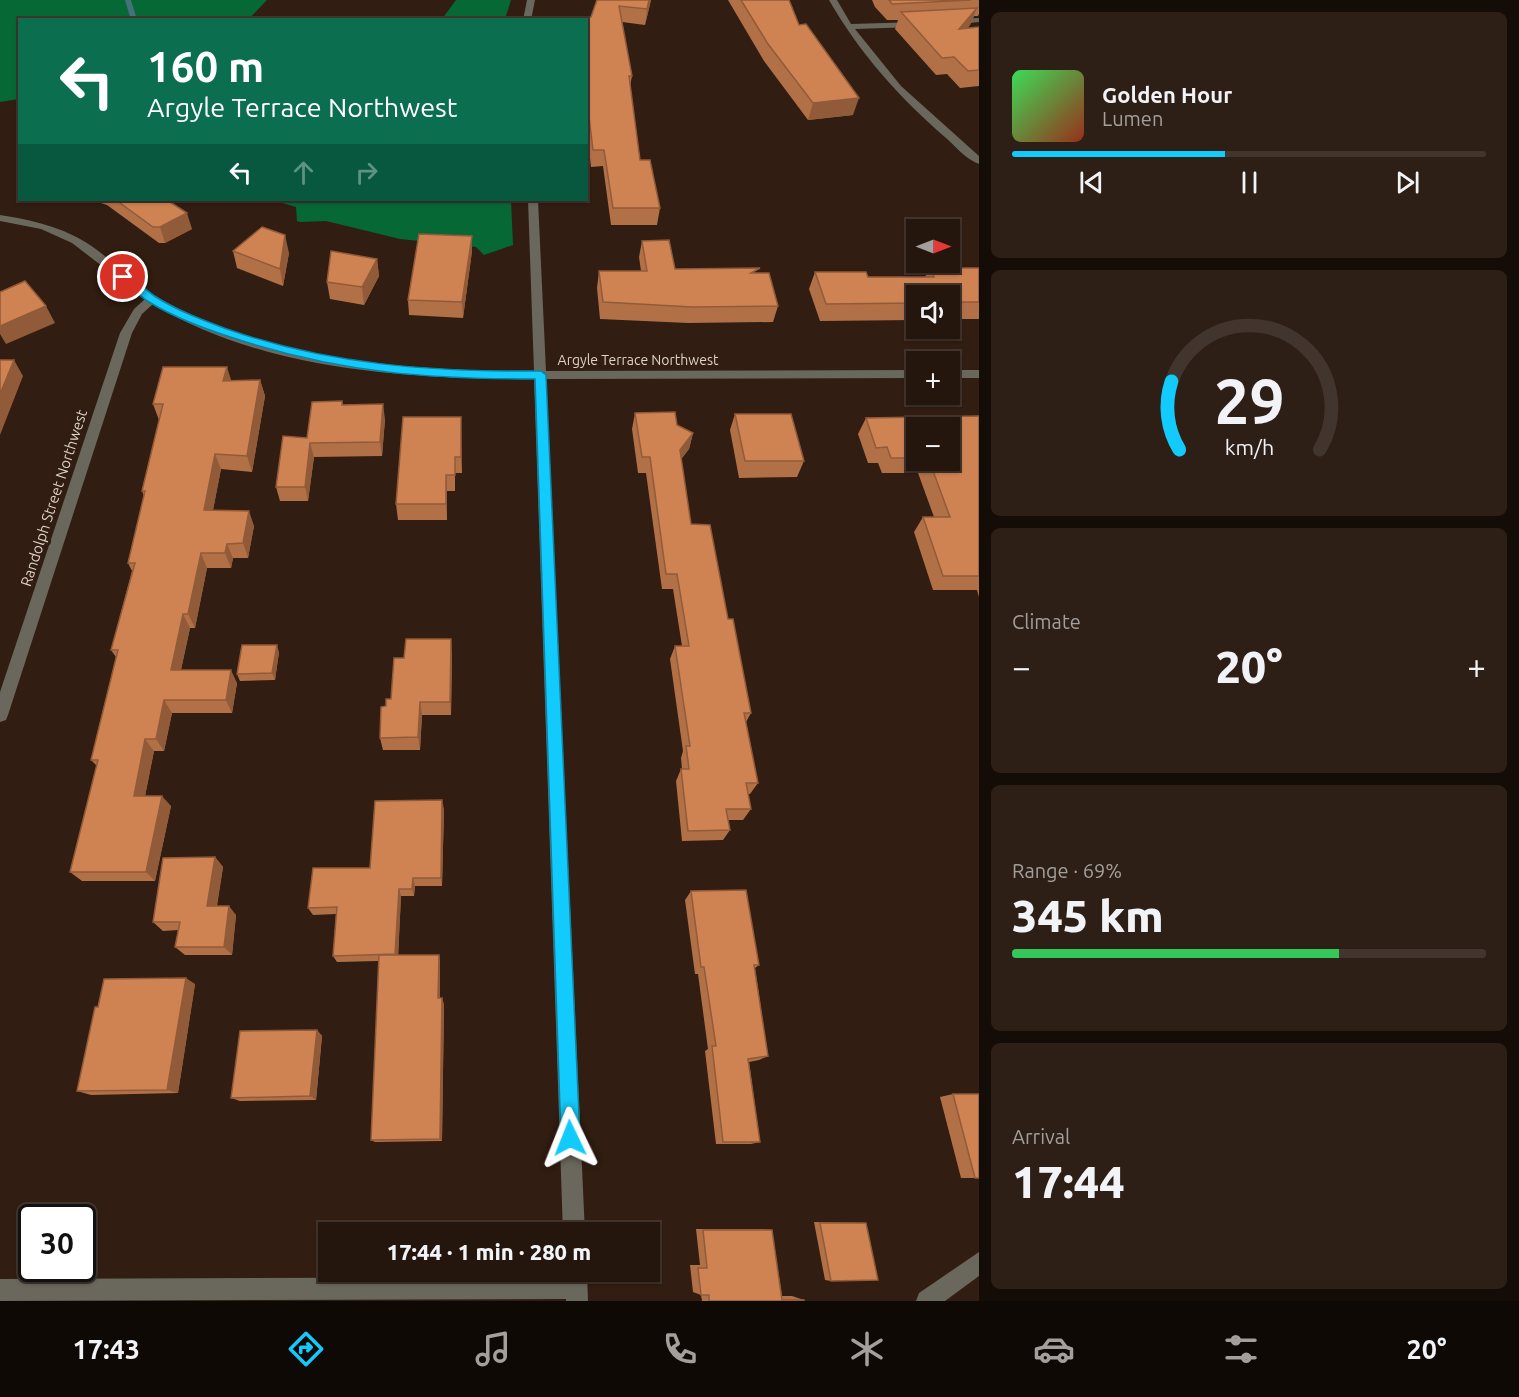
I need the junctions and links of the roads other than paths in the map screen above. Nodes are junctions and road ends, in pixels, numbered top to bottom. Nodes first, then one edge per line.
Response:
1 (531, 0) edge
2 (833, 0) edge
3 (527, 18) edge
4 (979, 20) edge
5 (925, 23) edge
6 (936, 23) edge
7 (849, 27) junction
8 (979, 161) edge
9 (533, 201) edge
10 (0, 218) edge
11 (152, 299) junction
12 (906, 374) edge
13 (960, 374) edge
14 (979, 374) edge
15 (541, 375) junction
16 (0, 715) edge
17 (574, 1222) edge
18 (979, 1263) edge
19 (576, 1287) edge
20 (0, 1290) edge
21 (927, 1301) edge

1 - 3 street
2 - 7 street
4 - 6 street
5 - 7 street
7 - 8 street
9 - 15 street
10 - 11 street, Argyle Terrace Northwest
11 - 15 street, Argyle Terrace Northwest
11 - 16 street, Randolph Street Northwest
12 - 15 street, Argyle Terrace Northwest
13 - 14 street
15 - 17 street
18 - 21 street
19 - 20 street

